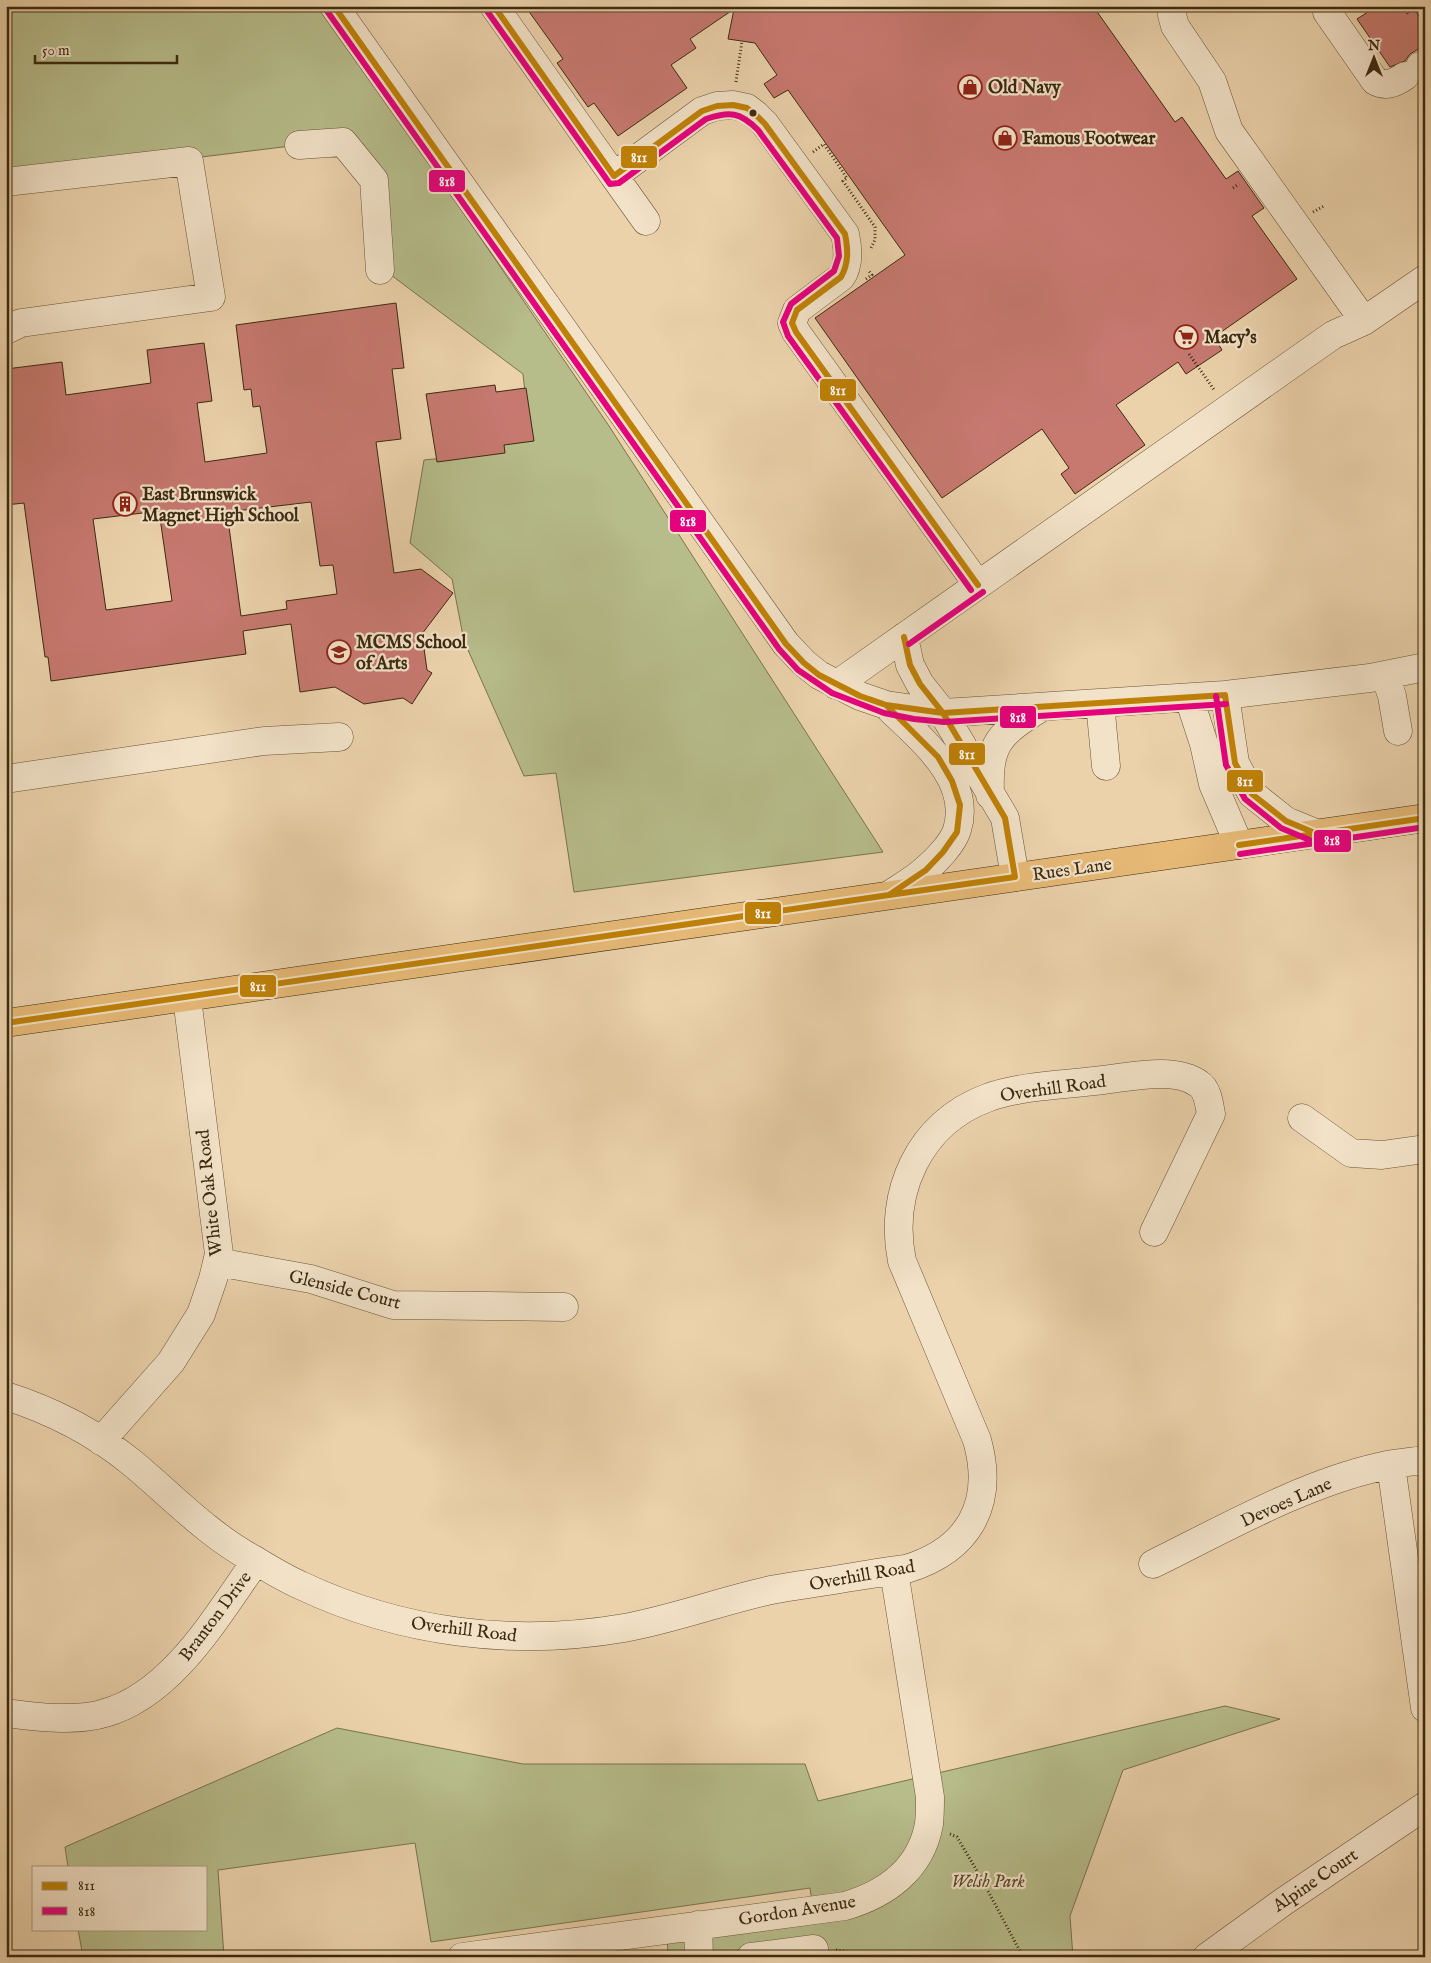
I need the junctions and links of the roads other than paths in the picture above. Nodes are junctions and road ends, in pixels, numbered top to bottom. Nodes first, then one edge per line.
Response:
1 (334, 6) edge
2 (494, 6) edge
3 (1172, 6) edge
4 (1326, 6) edge
5 (1417, 69) edge
6 (299, 144) dead end
7 (614, 176) junction
8 (6, 182) edge
9 (646, 221) dead end
10 (380, 270) dead end
11 (1425, 279) edge
12 (1364, 321) junction
13 (6, 330) edge
14 (978, 586) junction
15 (904, 637) junction
16 (1425, 667) edge
17 (1385, 675) junction
18 (836, 684) junction
19 (1224, 695) junction
20 (1189, 698) junction
21 (1100, 703) junction
22 (886, 704) junction
23 (1042, 707) junction
24 (943, 713) junction
25 (1398, 730) dead end
26 (339, 737) dead end
27 (1106, 766) dead end
28 (6, 779) edge
29 (990, 795) junction
30 (1425, 818) edge
31 (1315, 833) junction
32 (1239, 845) junction
33 (1015, 877) junction
34 (889, 895) junction
35 (186, 998) junction
36 (6, 1023) edge
37 (1302, 1118) dead end
38 (1425, 1149) edge
39 (1154, 1232) dead end
40 (217, 1262) junction
41 (564, 1307) dead end
42 (6, 1396) edge
43 (101, 1441) junction
44 (1425, 1460) edge
45 (1391, 1465) junction
46 (256, 1561) junction
47 (1153, 1564) dead end
48 (894, 1571) junction
49 (1425, 1708) edge
50 (6, 1713) edge
51 (1425, 1806) edge
52 (698, 1925) junction
53 (814, 1949) dead end
54 (513, 1953) edge
55 (462, 1957) edge
56 (699, 1957) edge
57 (752, 1957) edge
58 (1207, 1957) edge

1 - 18 street
2 - 7 street
3 - 12 street
4 - 5 street
6 - 10 street
7 - 9 street
7 - 14 street
8 - 13 street
11 - 12 street
12 - 14 street
14 - 15 street
15 - 18 street
15 - 24 street
16 - 17 street
17 - 19 street
17 - 25 street
18 - 22 street
19 - 20 street
19 - 31 street
20 - 21 street
20 - 32 street
21 - 23 street
21 - 27 street
22 - 24 street
22 - 34 street
23 - 24 street
23 - 29 street
24 - 29 street
26 - 28 street
29 - 33 street
30 - 31 main road, Rues Lane
31 - 32 main road, Rues Lane
32 - 33 main road, Rues Lane
33 - 34 main road, Rues Lane
34 - 35 main road, Rues Lane
35 - 36 main road, Rues Lane
35 - 40 street, White Oak Road
37 - 38 street
39 - 48 street, Overhill Road
40 - 41 street, Glenside Court
40 - 43 street, White Oak Road
42 - 43 street, Overhill Road
43 - 46 street, Overhill Road
44 - 45 street, Devoes Lane
45 - 47 street, Devoes Lane
45 - 49 street
46 - 48 street, Overhill Road
46 - 50 street, Branton Drive
48 - 52 street, Gordon Avenue
51 - 58 street, Alpine Court
52 - 54 street, Gordon Avenue
52 - 56 street
53 - 57 street
54 - 55 street, Gordon Avenue

